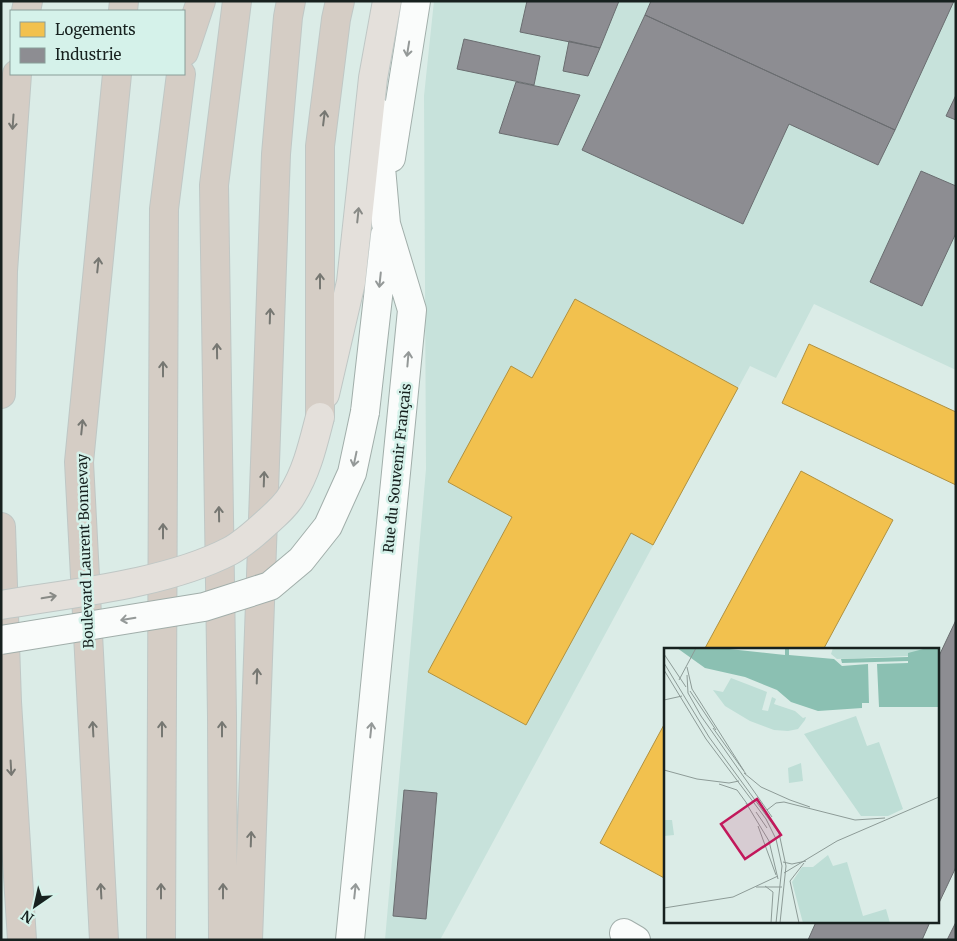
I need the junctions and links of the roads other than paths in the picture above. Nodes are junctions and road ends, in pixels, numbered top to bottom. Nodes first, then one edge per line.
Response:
1 (201, 1) edge
2 (237, 1) edge
3 (292, 1) edge
4 (340, 1) edge
5 (387, 1) edge
6 (416, 1) edge
7 (185, 49) edge
8 (10, 66) edge
9 (17, 75) edge
10 (117, 75) edge
11 (181, 75) edge
12 (373, 78) junction
13 (1, 84) edge
14 (386, 224) junction
15 (1, 394) edge
16 (320, 417) junction
17 (1, 527) edge
18 (1, 605) edge
19 (1, 640) edge
20 (22, 940) edge
21 (104, 940) edge
22 (161, 940) edge
23 (223, 940) edge
24 (248, 940) edge
25 (350, 940) edge

1 - 7 highway
23 -> 2 highway
24 -> 3 highway
16 -> 4 highway
5 - 12 main road, Rue du Souvenir Français
6 -> 14 street
8 - 13 highway
9 -> 15 highway
21 -> 10 highway, Boulevard Laurent Bonnevay
22 -> 11 highway
12 - 14 street, Rue du Souvenir Français
16 -> 12 main road
14 -> 19 street, bridge
25 -> 14 street, Rue du Souvenir Français
18 -> 16 main road, bridge
17 -> 20 highway

